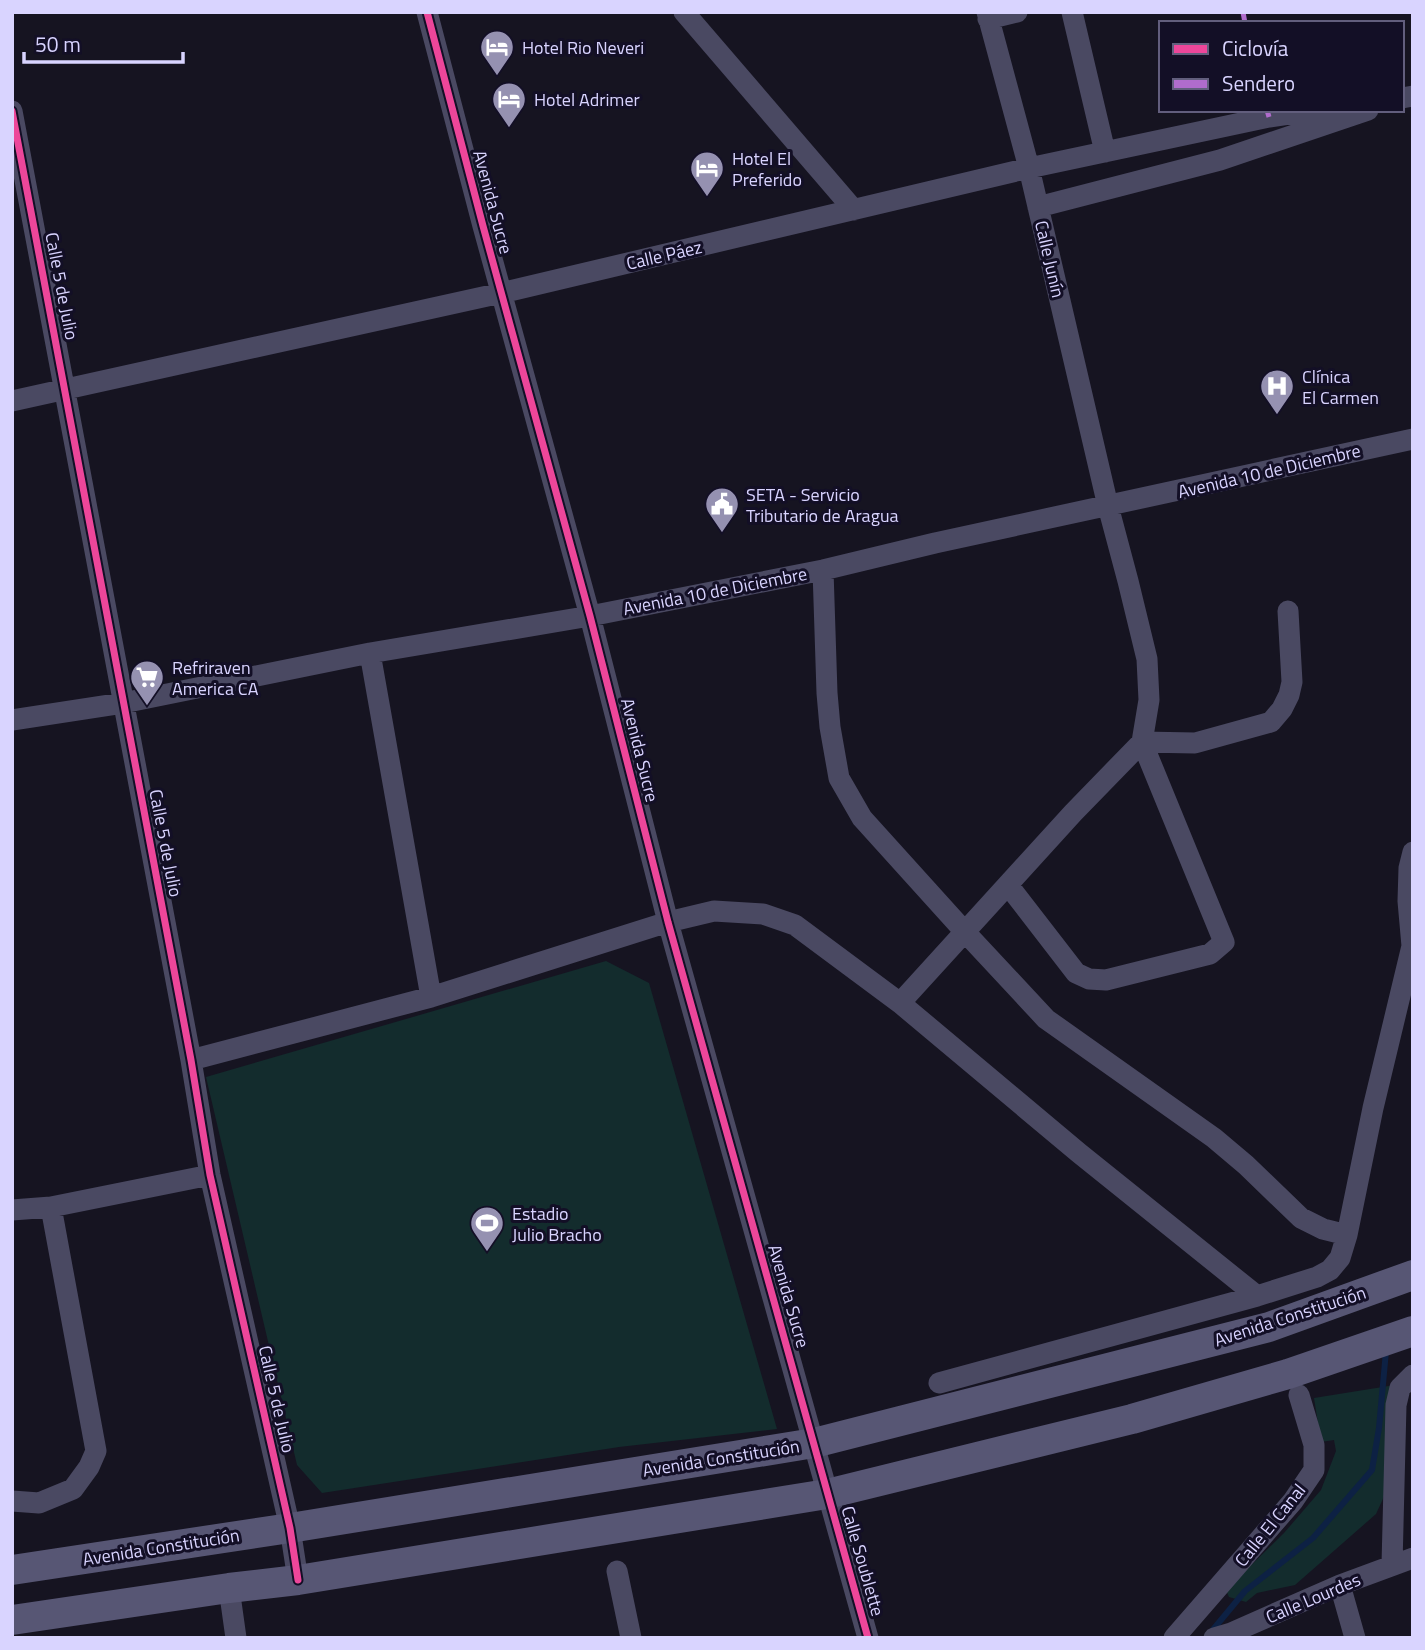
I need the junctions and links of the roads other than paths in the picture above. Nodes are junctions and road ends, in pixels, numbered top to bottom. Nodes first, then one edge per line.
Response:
1 (427, 12) edge
2 (684, 12) edge
3 (1017, 12) edge
4 (1072, 12) edge
5 (987, 16) edge
6 (12, 111) edge
7 (1303, 112) edge
8 (1361, 112) edge
9 (1105, 152) junction
10 (1029, 168) junction
11 (1038, 207) junction
12 (854, 209) junction
13 (501, 293) junction
14 (66, 390) junction
15 (12, 401) edge
16 (1410, 445) edge
17 (1108, 506) junction
18 (823, 570) junction
19 (1288, 611) dead end
20 (590, 616) junction
21 (370, 653) junction
22 (123, 703) junction
23 (12, 720) edge
24 (1142, 742) junction
25 (1413, 852) edge
26 (1008, 885) junction
27 (668, 922) junction
28 (964, 932) junction
29 (1412, 945) edge
30 (430, 996) junction
31 (900, 1003) junction
32 (191, 1060) junction
33 (210, 1175) junction
34 (51, 1207) junction
35 (12, 1210) edge
36 (1347, 1235) junction
37 (1413, 1275) edge
38 (1257, 1296) junction
39 (1413, 1331) edge
40 (1413, 1375) edge
41 (939, 1383) dead end
42 (1299, 1395) dead end
43 (814, 1443) junction
44 (827, 1494) junction
45 (12, 1501) edge
46 (289, 1528) junction
47 (1413, 1558) edge
48 (1392, 1565) junction
49 (12, 1570) edge
50 (617, 1572) dead end
51 (298, 1580) junction
52 (1340, 1585) junction
53 (229, 1588) junction
54 (12, 1620) edge
55 (1225, 1636) edge
56 (236, 1638) edge
57 (631, 1638) edge
58 (868, 1638) edge
59 (1174, 1638) edge
60 (1355, 1638) edge

1 - 13 street, Avenida Sucre
2 - 12 street
3 - 5 street
4 - 9 street
5 - 10 street, Calle Junín
6 - 14 street, Calle 5 de Julio
7 - 9 street, Calle Páez
8 - 11 street
9 - 10 street, Calle Páez
10 - 11 street, Calle Junín
10 - 12 street, Calle Páez
11 - 17 street, Calle Junín
12 - 13 street, Calle Páez
13 - 14 street, Calle Páez
13 - 20 street, Avenida Sucre
14 - 15 street, Calle Páez
14 - 22 street, Calle 5 de Julio
16 - 17 street, Avenida 10 de Diciembre
17 - 18 street, Avenida 10 de Diciembre
17 - 24 street, Calle Junín
18 - 20 street, Avenida 10 de Diciembre
18 - 28 street
19 - 24 street
20 - 21 street, Avenida 10 de Diciembre
20 - 27 street, Avenida Sucre
21 - 22 street, Avenida 10 de Diciembre
21 - 30 street
22 - 23 street, Avenida 10 de Diciembre
22 - 32 street, Calle 5 de Julio
24 - 26 street
24 - 26 street
25 - 29 street
26 - 28 street
27 - 30 street
27 - 31 street
27 - 43 street, Avenida Sucre
28 - 31 street
28 - 36 street
29 - 36 street
30 - 32 street
31 - 38 street
32 - 33 street, Calle 5 de Julio
33 - 34 street
33 - 46 street, Calle 5 de Julio
34 - 35 street
34 - 45 street
36 - 38 street
37 - 43 street, Avenida Constitución
38 - 41 street
39 - 44 street
40 - 48 street
42 - 59 street, Calle El Canal
43 - 44 street, Avenida Sucre
43 - 46 street, Avenida Constitución
44 - 51 street
44 - 58 street, Calle Soublette
46 - 49 street, Avenida Constitución
46 - 51 street, Calle 5 de Julio
47 - 48 street, Calle Lourdes
48 - 52 street, Calle Lourdes
50 - 57 street
51 - 53 street
52 - 55 street, Calle Lourdes
52 - 60 street
53 - 54 street
53 - 56 street

